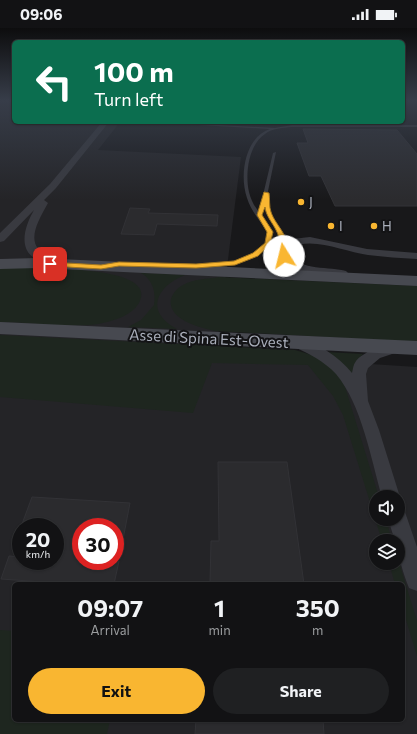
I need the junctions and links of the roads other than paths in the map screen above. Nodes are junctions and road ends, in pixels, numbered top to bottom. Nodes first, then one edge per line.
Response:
1 (96, 134) edge
2 (262, 134) edge
3 (275, 153) dead end
4 (53, 186) junction
5 (266, 193) junction
6 (260, 215) junction
7 (0, 239) edge
8 (285, 247) junction
9 (417, 256) edge
10 (0, 264) edge
11 (75, 265) junction
12 (101, 267) junction
13 (417, 280) edge
14 (0, 328) edge
15 (297, 342) junction
16 (396, 347) junction
17 (417, 348) edge
18 (361, 404) junction
19 (389, 490) edge
20 (400, 526) edge
21 (417, 580) edge

1 - 4 street
2 - 6 lane
3 - 5 lane
4 - 7 street
4 - 11 street
5 - 6 lane
5 - 8 lane
6 - 12 lane
8 - 9 street
8 - 13 street
10 - 11 main road
11 - 12 main road
12 - 13 main road
14 - 15 main road, Asse di Spina Est-Ovest
15 - 16 main road, Asse di Spina Est-Ovest
15 - 18 street
16 - 17 main road, Asse di Spina Est-Ovest
16 - 18 street
18 - 19 street
20 - 21 street

